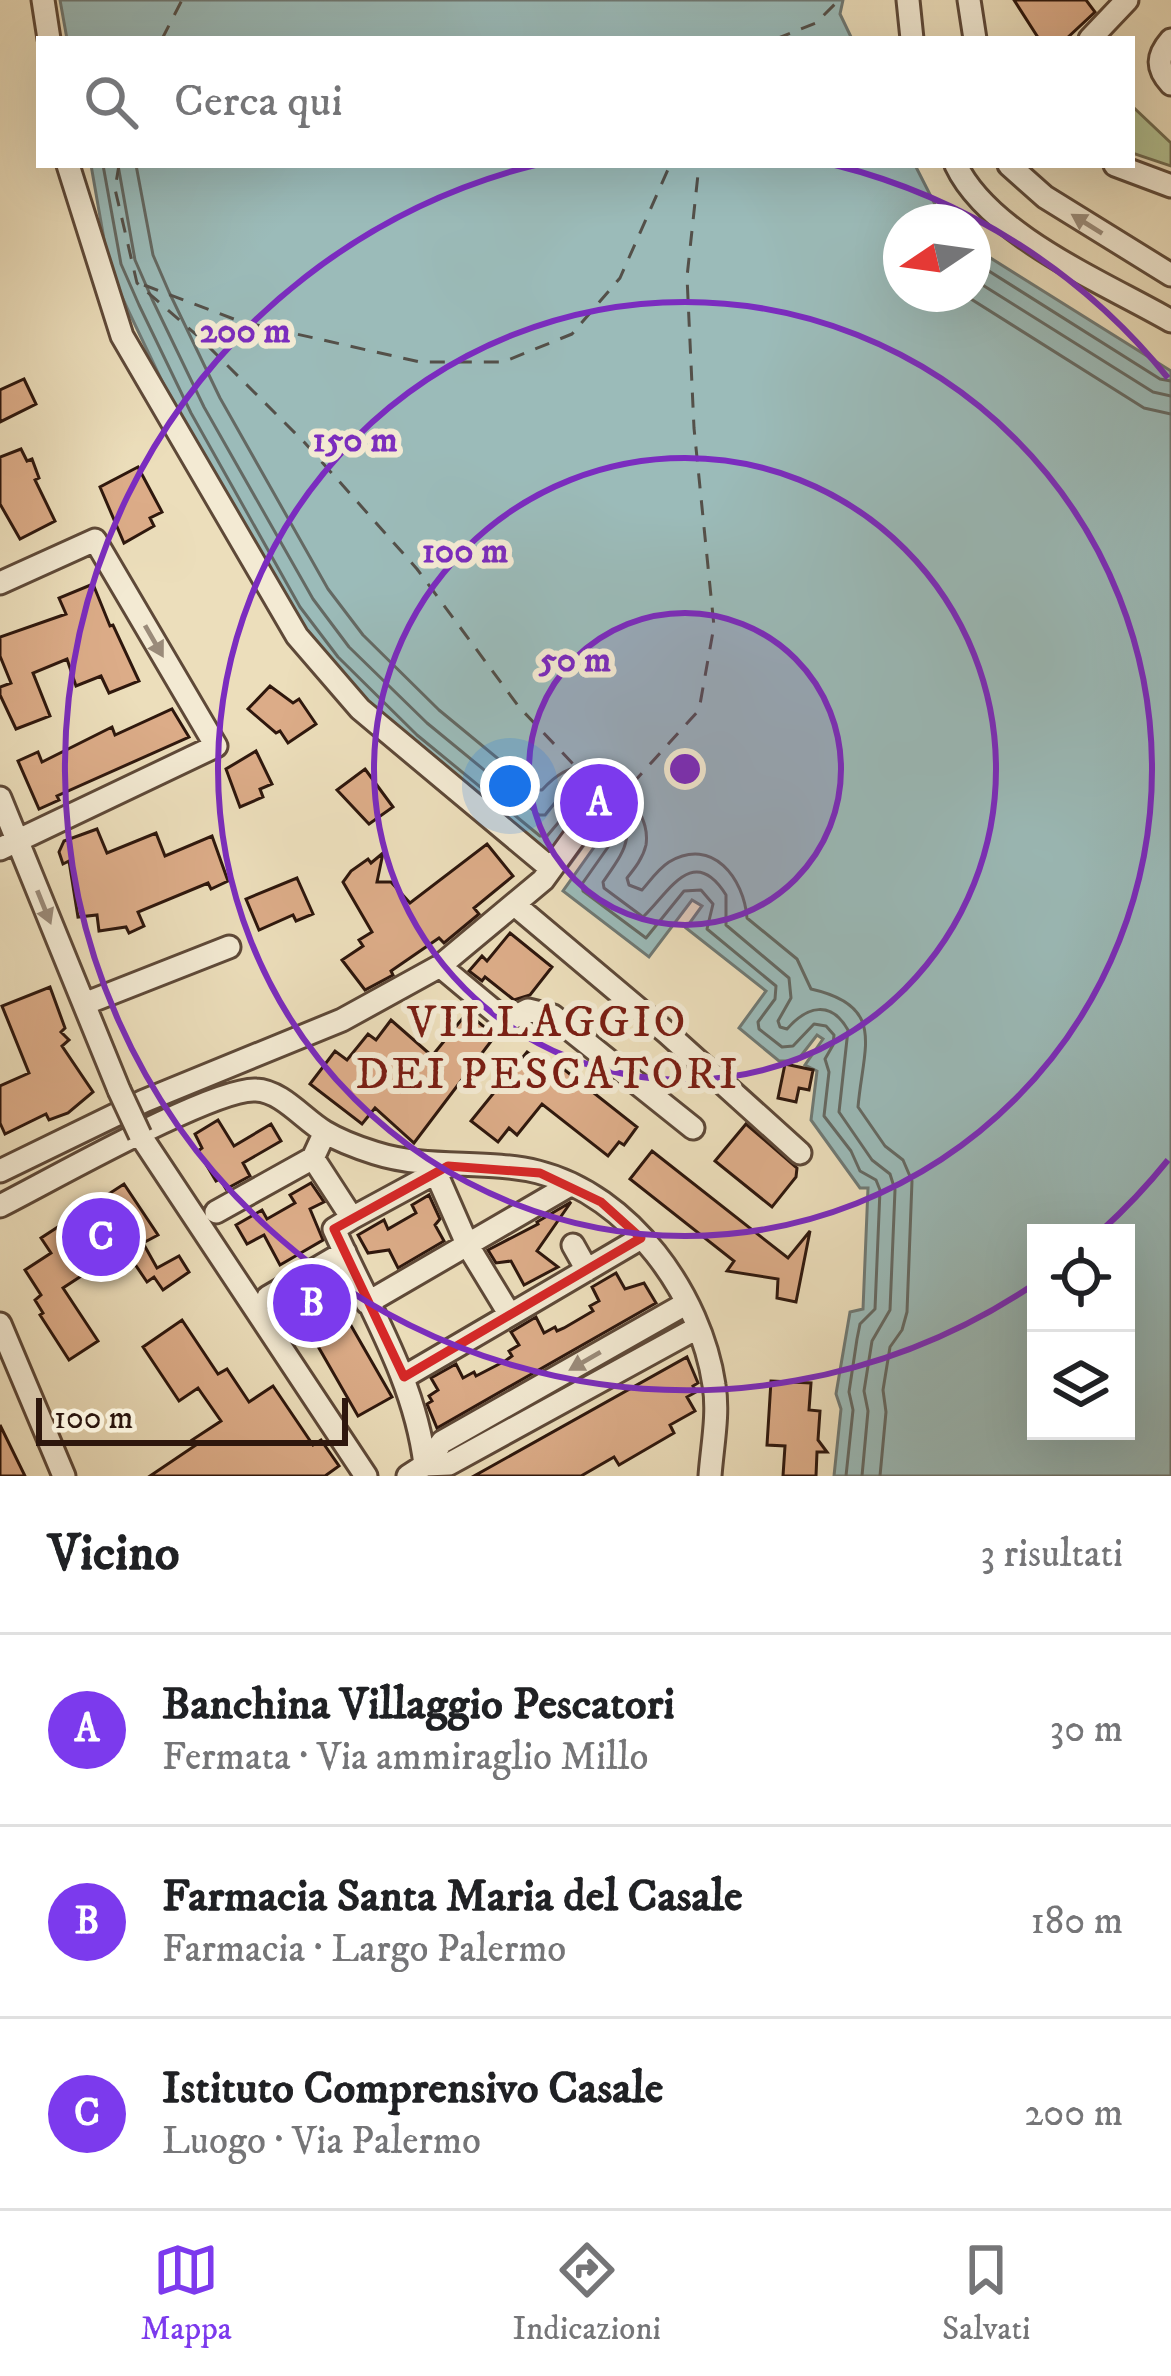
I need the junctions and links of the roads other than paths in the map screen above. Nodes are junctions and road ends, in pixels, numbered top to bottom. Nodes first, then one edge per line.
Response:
1 (43, 0) edge
2 (908, 0) edge
3 (969, 0) edge
4 (1127, 0) edge
5 (49, 36) edge
6 (912, 36) edge
7 (975, 36) edge
8 (1093, 36) edge
9 (1171, 40) edge
10 (1171, 84) edge
11 (69, 168) edge
12 (958, 168) edge
13 (1013, 168) edge
14 (1122, 168) edge
15 (1171, 186) edge
16 (1171, 275) edge
17 (1171, 321) edge
18 (0, 583) edge
19 (0, 798) edge
20 (599, 803) dead end
21 (9, 846) edge
22 (549, 867) junction
23 (515, 905) junction
24 (229, 946) dead end
25 (440, 966) junction
26 (84, 1004) junction
27 (693, 1128) dead end
28 (326, 1132) junction
29 (140, 1135) junction
30 (800, 1153) dead end
31 (313, 1158) junction
32 (442, 1170) junction
33 (0, 1171) edge
34 (570, 1185) junction
35 (0, 1206) edge
36 (216, 1212) dead end
37 (352, 1218) junction
38 (640, 1238) junction
39 (573, 1245) dead end
40 (468, 1246) junction
41 (344, 1252) junction
42 (587, 1270) junction
43 (268, 1297) dead end
44 (367, 1303) junction
45 (687, 1303) junction
46 (510, 1315) junction
47 (0, 1324) edge
48 (697, 1328) junction
49 (404, 1377) junction
50 (416, 1470) edge
51 (64, 1476) edge
52 (366, 1476) edge
53 (710, 1476) edge

1 - 5 street
2 - 6 street
3 - 7 street
4 - 8 street
9 - 10 street
11 - 22 street
12 - 17 street
16 -> 13 street
14 - 15 street
18 -> 21 street
19 - 21 street
20 - 22 street
21 -> 26 street
22 - 23 street
23 - 25 street
23 - 30 street
24 - 26 street
25 - 27 street
25 - 33 street
26 - 29 street, bridge
28 - 29 street
28 - 31 street
28 - 32 street
29 - 35 street
29 - 52 street
31 - 36 street
31 - 37 street
32 - 34 street
32 - 37 street
32 - 40 street
34 - 38 street
34 - 40 street
37 - 41 street
38 - 42 street
38 - 45 street
39 - 42 street
40 - 44 street
40 - 46 street
41 - 43 street
41 - 44 street
42 - 46 street
44 - 49 street
45 - 48 street
45 -> 50 street
46 - 49 street
47 - 51 street
48 - 50 street
48 - 53 street
49 - 50 street

